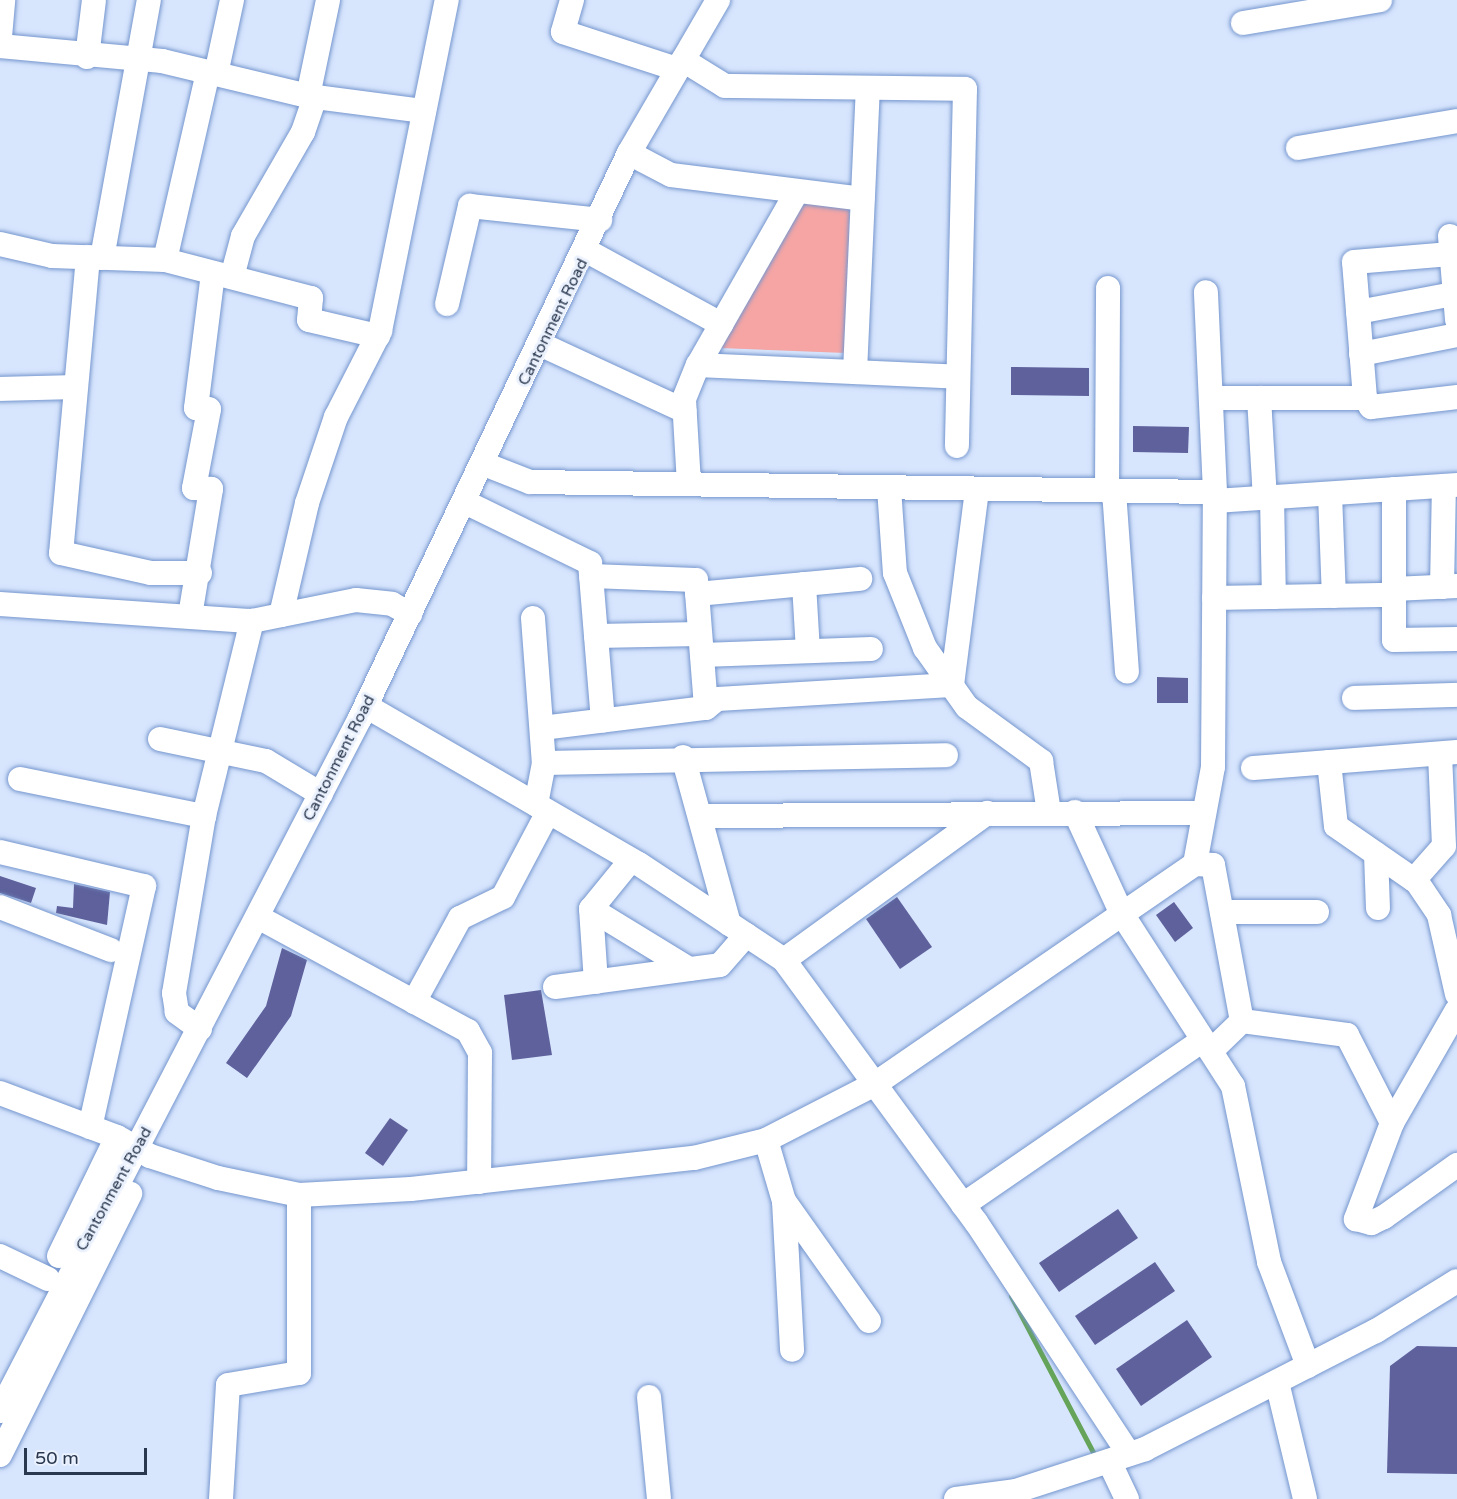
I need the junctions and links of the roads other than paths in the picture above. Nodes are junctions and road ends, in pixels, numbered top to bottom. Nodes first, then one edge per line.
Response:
1 (3, 0) edge
2 (94, 0) edge
3 (149, 0) edge
4 (232, 0) edge
5 (328, 0) edge
6 (447, 0) edge
7 (572, 0) edge
8 (702, 0) edge
9 (718, 0) edge
10 (1380, 0) edge
11 (1243, 23) dead end
12 (0, 38) edge
13 (0, 46) edge
14 (87, 57) junction
15 (142, 60) junction
16 (676, 65) junction
17 (212, 73) junction
18 (868, 88) junction
19 (311, 96) junction
20 (424, 111) junction
21 (1457, 121) edge
22 (1298, 148) dead end
23 (629, 153) junction
24 (796, 193) junction
25 (863, 199) junction
26 (600, 220) junction
27 (0, 244) edge
28 (587, 251) junction
29 (95, 258) junction
30 (165, 260) junction
31 (223, 275) junction
32 (1108, 288) dead end
33 (1206, 292) dead end
34 (1453, 294) junction
35 (447, 304) dead end
36 (1358, 312) junction
37 (1457, 320) edge
38 (722, 324) junction
39 (1457, 335) edge
40 (378, 336) junction
41 (542, 345) junction
42 (1361, 354) junction
43 (698, 365) junction
44 (855, 372) junction
45 (958, 377) junction
46 (74, 387) junction
47 (0, 388) edge
48 (1457, 397) edge
49 (1211, 398) junction
50 (1259, 398) junction
51 (1365, 398) junction
52 (685, 411) junction
53 (957, 446) dead end
54 (483, 464) junction
55 (689, 484) junction
56 (1450, 486) edge
57 (889, 488) junction
58 (977, 489) junction
59 (1394, 489) junction
60 (1110, 491) junction
61 (1330, 494) junction
62 (1215, 496) junction
63 (1268, 497) junction
64 (465, 502) junction
65 (200, 573) junction
66 (591, 576) junction
67 (860, 579) dead end
68 (804, 584) junction
69 (1449, 586) edge
70 (1394, 592) junction
71 (697, 594) junction
72 (1334, 596) junction
73 (1274, 597) junction
74 (1214, 598) junction
75 (0, 604) edge
76 (410, 614) junction
77 (281, 615) junction
78 (190, 616) junction
79 (532, 618) dead end
80 (252, 621) junction
81 (596, 636) junction
82 (1457, 639) edge
83 (701, 644) junction
84 (871, 649) dead end
85 (808, 651) junction
86 (1127, 672) dead end
87 (952, 685) junction
88 (1457, 695) edge
89 (1354, 698) dead end
90 (366, 706) junction
91 (706, 708) junction
92 (603, 720) junction
93 (542, 728) junction
94 (160, 740) dead end
95 (219, 749) junction
96 (1449, 753) edge
97 (946, 755) dead end
98 (683, 757) junction
99 (1329, 762) junction
100 (544, 763) junction
101 (1253, 768) dead end
102 (20, 779) dead end
103 (321, 794) junction
104 (542, 808) junction
105 (1049, 812) junction
106 (1076, 812) junction
107 (987, 813) junction
108 (1204, 813) junction
109 (204, 816) junction
110 (700, 816) junction
111 (0, 852) edge
112 (1376, 854) junction
113 (632, 860) junction
114 (1195, 864) junction
115 (1413, 880) junction
116 (0, 907) edge
117 (1378, 908) dead end
118 (591, 909) junction
119 (1448, 911) edge
120 (1222, 912) junction
121 (1317, 912) dead end
122 (1122, 914) junction
123 (258, 917) junction
124 (737, 930) junction
125 (111, 950) dead end
126 (784, 960) junction
127 (689, 969) junction
128 (596, 982) junction
129 (555, 987) dead end
130 (1457, 994) edge
131 (414, 1002) junction
132 (1457, 1010) edge
133 (1242, 1022) junction
134 (200, 1029) junction
135 (1207, 1046) junction
136 (875, 1084) junction
137 (0, 1093) edge
138 (1392, 1123) junction
139 (90, 1127) junction
140 (766, 1140) junction
141 (134, 1148) junction
142 (1457, 1165) edge
143 (479, 1182) junction
144 (298, 1195) junction
145 (784, 1201) junction
146 (963, 1205) junction
147 (0, 1257) edge
148 (48, 1279) junction
149 (1457, 1281) edge
150 (869, 1321) dead end
151 (792, 1350) dead end
152 (1308, 1366) junction
153 (0, 1379) edge
154 (1277, 1382) junction
155 (649, 1397) dead end
156 (0, 1411) edge
157 (0, 1455) edge
158 (1119, 1457) junction
159 (221, 1499) edge
160 (659, 1499) edge
161 (956, 1499) edge
162 (1126, 1499) edge
163 (1305, 1499) edge

1 - 12 street
2 - 14 street
3 - 15 street
4 - 17 street
5 - 19 street
6 - 20 street
7 - 16 street
8 - 16 street, Cantonment Road
9 - 16 street, Cantonment Road
10 - 11 street
13 - 14 street
14 - 15 street
15 - 17 street
15 - 29 street
16 - 18 street
16 - 23 street, Cantonment Road
17 - 19 street
17 - 30 street
18 - 25 street
18 - 45 street
19 - 20 street
19 - 31 street
20 - 40 street
21 - 22 street
23 - 24 street
23 - 26 street, Cantonment Road
24 - 25 street
24 - 38 street
25 - 44 street
26 - 28 street, Cantonment Road
26 - 35 street
27 - 29 street
28 - 38 street
28 - 41 street, Cantonment Road
29 - 30 street
29 - 46 street
30 - 31 street
31 - 40 street
31 - 65 street
32 - 60 street
33 - 49 street
34 - 36 street
34 - 36 street
34 - 37 street
36 - 42 street
38 - 43 street
39 - 42 street
40 - 77 street
41 - 52 street
41 - 54 street, Cantonment Road
42 - 51 street
43 - 44 street
43 - 52 street
44 - 45 street
45 - 53 street
46 - 47 street
46 - 65 street
48 - 51 street
49 - 50 street
49 - 62 street
50 - 51 street
50 - 63 street
52 - 55 street
54 - 55 street
54 - 64 street, Cantonment Road
55 - 57 street
56 - 59 street
56 - 69 street
57 - 58 street
57 - 87 street
58 - 60 street
58 - 87 street
59 - 61 street
59 - 70 street
60 - 62 street
60 - 86 street
61 - 63 street
61 - 72 street
62 - 63 street
62 - 74 street
63 - 73 street
64 - 66 street
64 - 76 street, Cantonment Road
65 - 78 street
66 - 71 street
66 - 81 street
67 - 68 street
68 - 71 street
68 - 85 street
69 - 70 street
70 - 72 street
70 - 82 street
71 - 83 street
72 - 73 street
73 - 74 street
74 - 108 street
75 - 78 street
76 - 77 street
76 - 90 street, Cantonment Road
77 - 80 street
78 - 80 street
79 - 93 street
80 - 95 street
81 - 83 street
81 - 92 street
83 - 85 street
83 - 91 street
84 - 85 street
87 - 91 street
87 - 105 street
88 - 89 street
90 - 103 street, Cantonment Road
90 - 104 street
91 - 92 street
92 - 93 street
93 - 100 street
94 - 95 street
95 - 103 street
95 - 109 street
96 - 99 street
96 - 115 street
97 - 98 street
98 - 100 street
98 - 110 street
99 - 101 street
99 - 112 street
100 - 104 street
102 - 109 street
103 - 123 street, Cantonment Road
104 - 113 street
104 - 131 street
105 - 106 street
105 - 107 street
106 - 108 street
106 - 122 street
107 - 110 street
107 - 126 street
108 - 114 street
109 - 134 street
110 - 124 street
111 - 139 street
112 - 115 street
112 - 117 street
113 - 118 street
113 - 124 street
114 - 120 street
114 - 122 street
115 - 119 street
116 - 125 street
118 - 127 street
118 - 128 street
119 - 130 street
120 - 121 street
120 - 133 street
122 - 135 street
122 - 136 street
123 - 131 street
123 - 134 street, Cantonment Road
124 - 126 street
124 - 127 street
126 - 136 street
127 - 128 street
128 - 129 street
131 - 143 street
132 - 138 street
133 - 135 street
133 - 138 street
134 - 141 street, Cantonment Road
135 - 146 street
135 - 152 street
136 - 140 street
136 - 146 street
137 - 139 street
138 - 142 street
139 - 141 street
140 - 143 street
140 - 145 street
141 - 144 street
141 - 148 street
141 - 156 street, Cantonment Road
141 - 157 street
143 - 144 street
144 - 159 street
145 - 150 street
145 - 151 street
146 - 158 street
147 - 148 street
148 - 153 street
149 - 152 street
152 - 154 street
154 - 158 street
154 - 163 street
155 - 160 street
158 - 161 street
158 - 162 street

